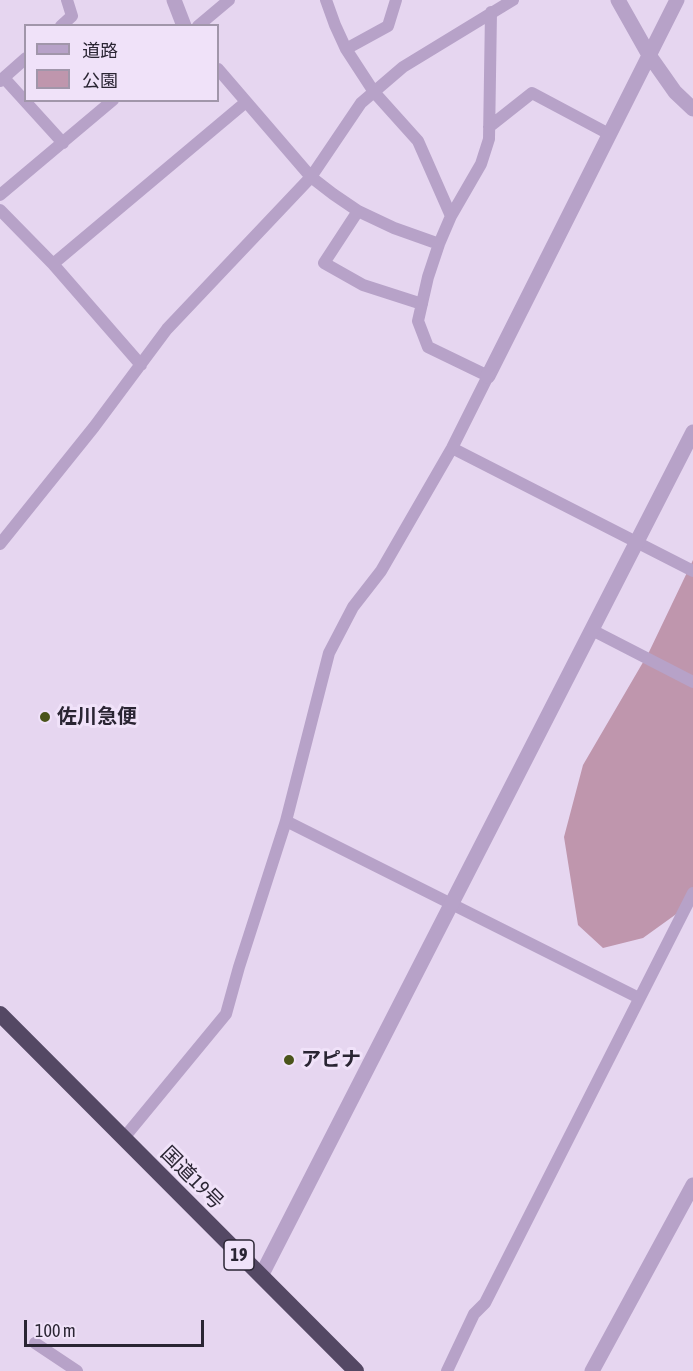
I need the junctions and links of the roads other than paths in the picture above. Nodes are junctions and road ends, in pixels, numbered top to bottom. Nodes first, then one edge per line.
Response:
1 (67, 0) edge
2 (174, 0) edge
3 (229, 0) edge
4 (326, 0) edge
5 (396, 0) edge
6 (513, 0) edge
7 (618, 0) edge
8 (677, 0) edge
9 (491, 12) junction
10 (63, 24) edge
11 (183, 24) edge
12 (200, 24) edge
13 (346, 49) junction
14 (649, 55) junction
15 (24, 60) edge
16 (219, 70) edge
17 (2, 80) edge
18 (374, 92) junction
19 (111, 102) edge
20 (246, 102) junction
21 (693, 109) edge
22 (489, 127) junction
23 (609, 134) junction
24 (63, 143) junction
25 (311, 177) junction
26 (0, 195) edge
27 (0, 210) edge
28 (358, 211) junction
29 (451, 216) junction
30 (439, 244) junction
31 (53, 264) junction
32 (422, 304) junction
33 (141, 364) junction
34 (488, 376) junction
35 (693, 432) edge
36 (452, 448) junction
37 (637, 542) junction
38 (0, 544) edge
39 (693, 571) edge
40 (592, 630) junction
41 (693, 682) edge
42 (286, 821) junction
43 (693, 892) edge
44 (453, 903) junction
45 (639, 998) junction
46 (0, 1014) edge
47 (123, 1138) junction
48 (693, 1185) edge
49 (261, 1276) junction
50 (54, 1340) dead end
51 (35, 1343) dead end
52 (46, 1350) junction
53 (77, 1371) edge
54 (356, 1371) edge
55 (447, 1371) edge
56 (592, 1371) edge

1 - 10 street
2 - 11 street
3 - 12 street
4 - 13 street
5 - 13 street
6 - 9 street
7 - 14 street
8 - 14 street
9 - 18 street
9 - 22 street
13 - 18 street
14 - 21 street
14 - 23 street
15 - 17 street
16 - 20 street
17 - 24 street
18 - 25 street
18 - 29 street
19 - 24 street
20 - 25 street
20 - 31 street
22 - 23 street
22 - 29 street
23 - 34 street
24 - 26 street
25 - 28 street
25 - 33 street
27 - 31 street
28 - 30 street
28 - 32 street
29 - 30 street
30 - 32 street
31 - 33 street
32 - 34 street
33 - 38 street
34 - 36 street
35 - 37 street
36 - 37 street
36 - 42 street
37 - 39 street
37 - 40 street
40 - 41 street
40 - 44 street
42 - 44 street
42 - 47 street
43 - 45 street
44 - 45 street
44 - 49 street
45 - 55 street
46 - 47 highway, 国道19号 / 19
47 - 49 highway, 国道19号 / 19
48 - 56 street
49 - 54 highway, 国道19号 / 19
50 - 52 street
51 - 52 street
52 - 53 street

